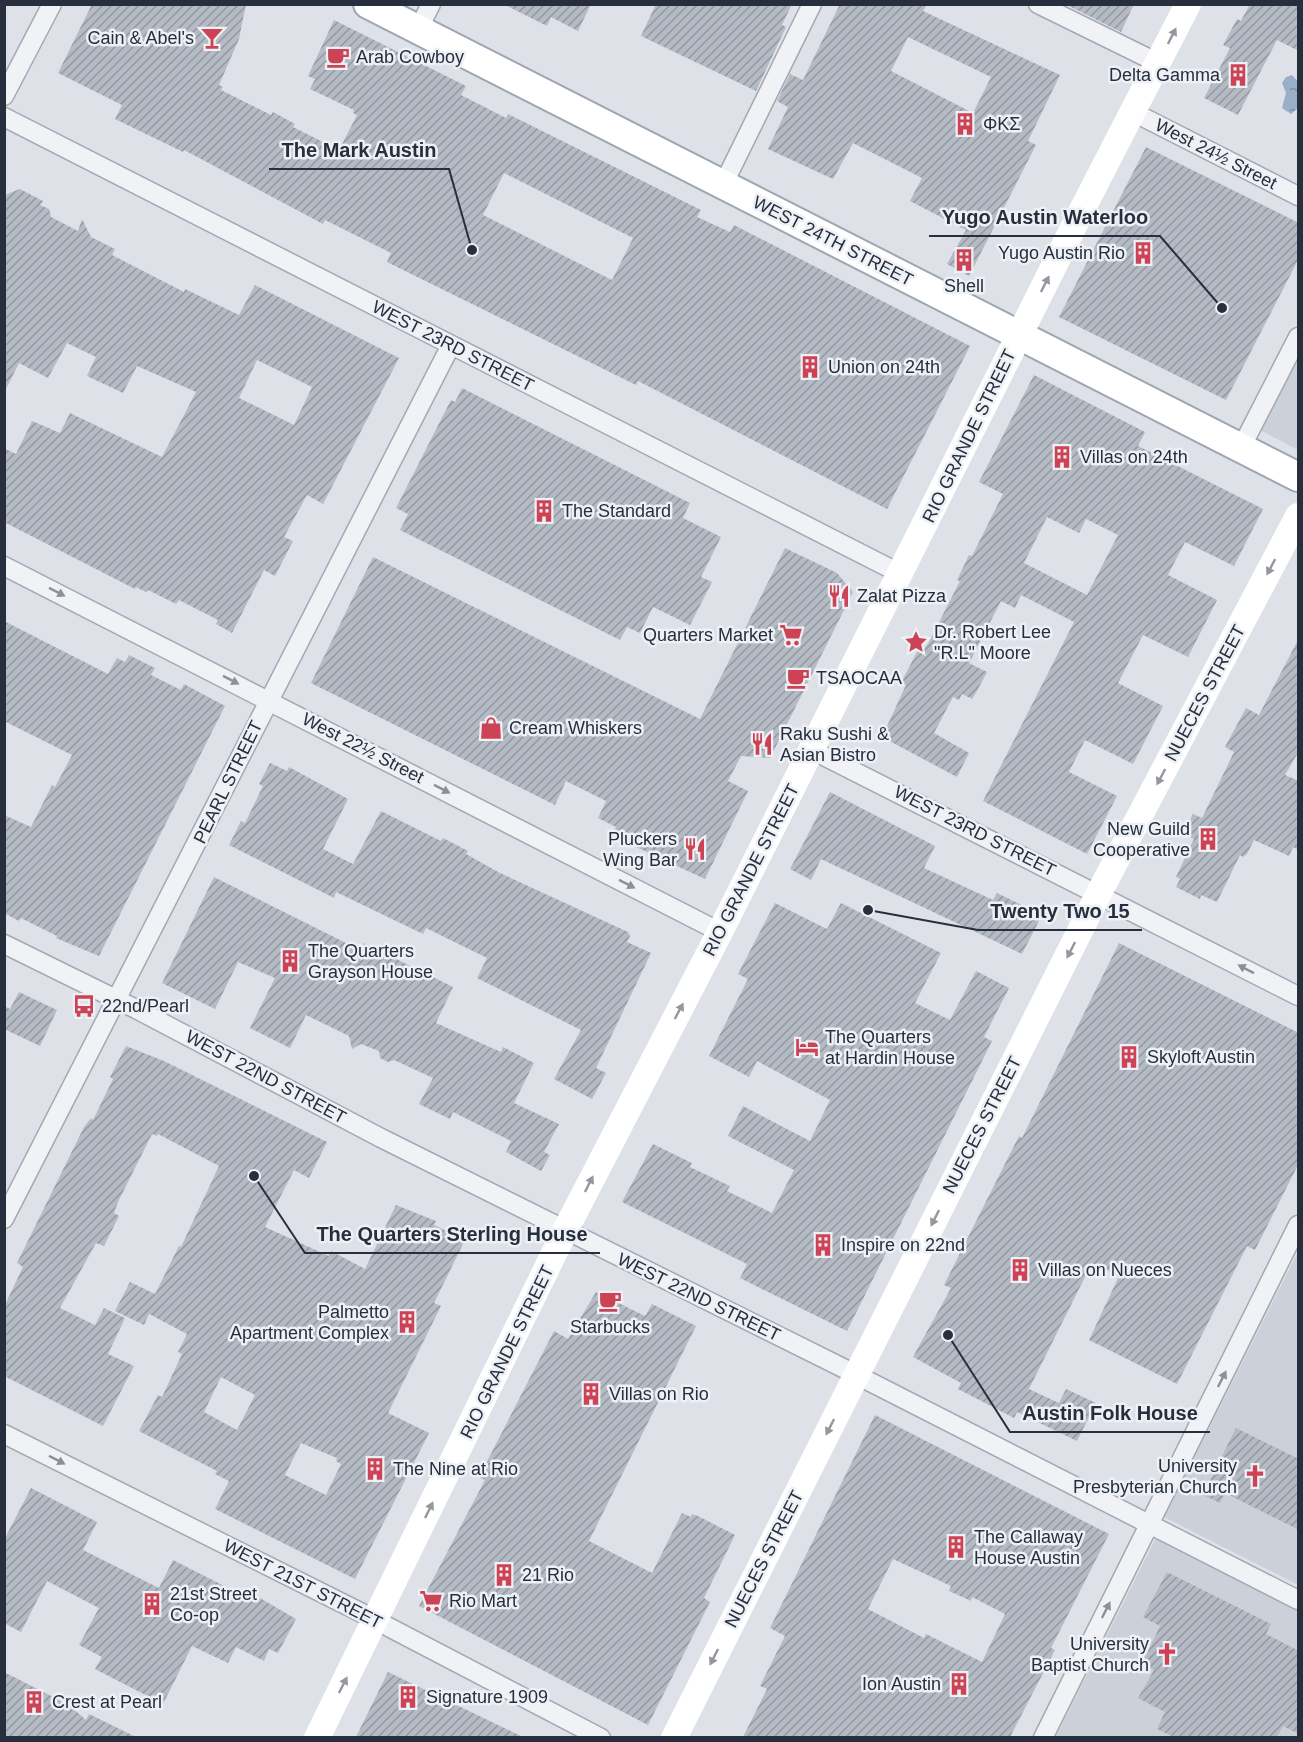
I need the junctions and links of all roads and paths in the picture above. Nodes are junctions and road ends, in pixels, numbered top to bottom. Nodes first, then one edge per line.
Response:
1 (52, 4) edge
2 (368, 4) edge
3 (431, 4) edge
4 (812, 4) edge
5 (1038, 4) edge
6 (1188, 4) edge
7 (418, 30) junction
8 (1158, 63) junction
9 (4, 96) edge
10 (1133, 112) junction
11 (4, 117) edge
12 (723, 185) junction
13 (1299, 196) edge
14 (1018, 336) junction
15 (1299, 337) edge
16 (451, 345) junction
17 (1241, 448) junction
18 (1299, 477) edge
19 (1299, 516) edge
20 (4, 566) edge
21 (901, 573) junction
22 (268, 699) junction
23 (812, 750) junction
24 (1100, 893) junction
25 (720, 932) junction
26 (4, 944) edge
27 (1299, 996) edge
28 (116, 999) junction
29 (10, 1195) edge
30 (4, 1219) edge
31 (1299, 1225) edge
32 (565, 1231) junction
33 (856, 1374) junction
34 (4, 1434) edge
35 (1149, 1525) junction
36 (1299, 1600) edge
37 (376, 1620) junction
38 (317, 1737) edge
39 (601, 1737) edge
40 (674, 1737) edge
41 (1043, 1737) edge

1 - 9 street
2 - 7 main road, WEST 24TH STREET
3 - 7 street
4 - 12 street
5 - 8 street
8 -> 6 street, RIO GRANDE STREET
7 - 12 main road, WEST 24TH STREET
8 - 10 street, RIO GRANDE STREET
10 - 13 street, West 24½ Street
14 -> 10 street, RIO GRANDE STREET
11 - 16 street, WEST 23RD STREET
12 - 14 main road, WEST 24TH STREET
14 - 17 main road, WEST 24TH STREET
14 - 21 street, RIO GRANDE STREET
15 - 17 street
16 - 21 street, WEST 23RD STREET
16 - 22 street, PEARL STREET
17 - 18 main road, WEST 24TH STREET
19 -> 24 street, NUECES STREET
20 -> 22 street, West 22½ Street
21 - 23 street, RIO GRANDE STREET
22 -> 25 street, West 22½ Street
22 - 28 street, PEARL STREET
23 - 24 street, WEST 23RD STREET
23 - 25 street, RIO GRANDE STREET
27 -> 24 street, WEST 23RD STREET
24 -> 33 street, NUECES STREET
32 -> 25 street, RIO GRANDE STREET
26 - 28 street, WEST 22ND STREET
28 - 29 street, PEARL STREET
28 - 32 street, WEST 22ND STREET
29 - 30 street, PEARL STREET
35 -> 31 street
32 - 33 street, WEST 22ND STREET
37 -> 32 street, RIO GRANDE STREET
33 - 35 street, WEST 22ND STREET
33 -> 40 street, NUECES STREET
34 -> 37 street, WEST 21ST STREET
35 - 36 street, WEST 22ND STREET
41 -> 35 street
38 -> 37 street, RIO GRANDE STREET
37 - 39 street, WEST 21ST STREET

